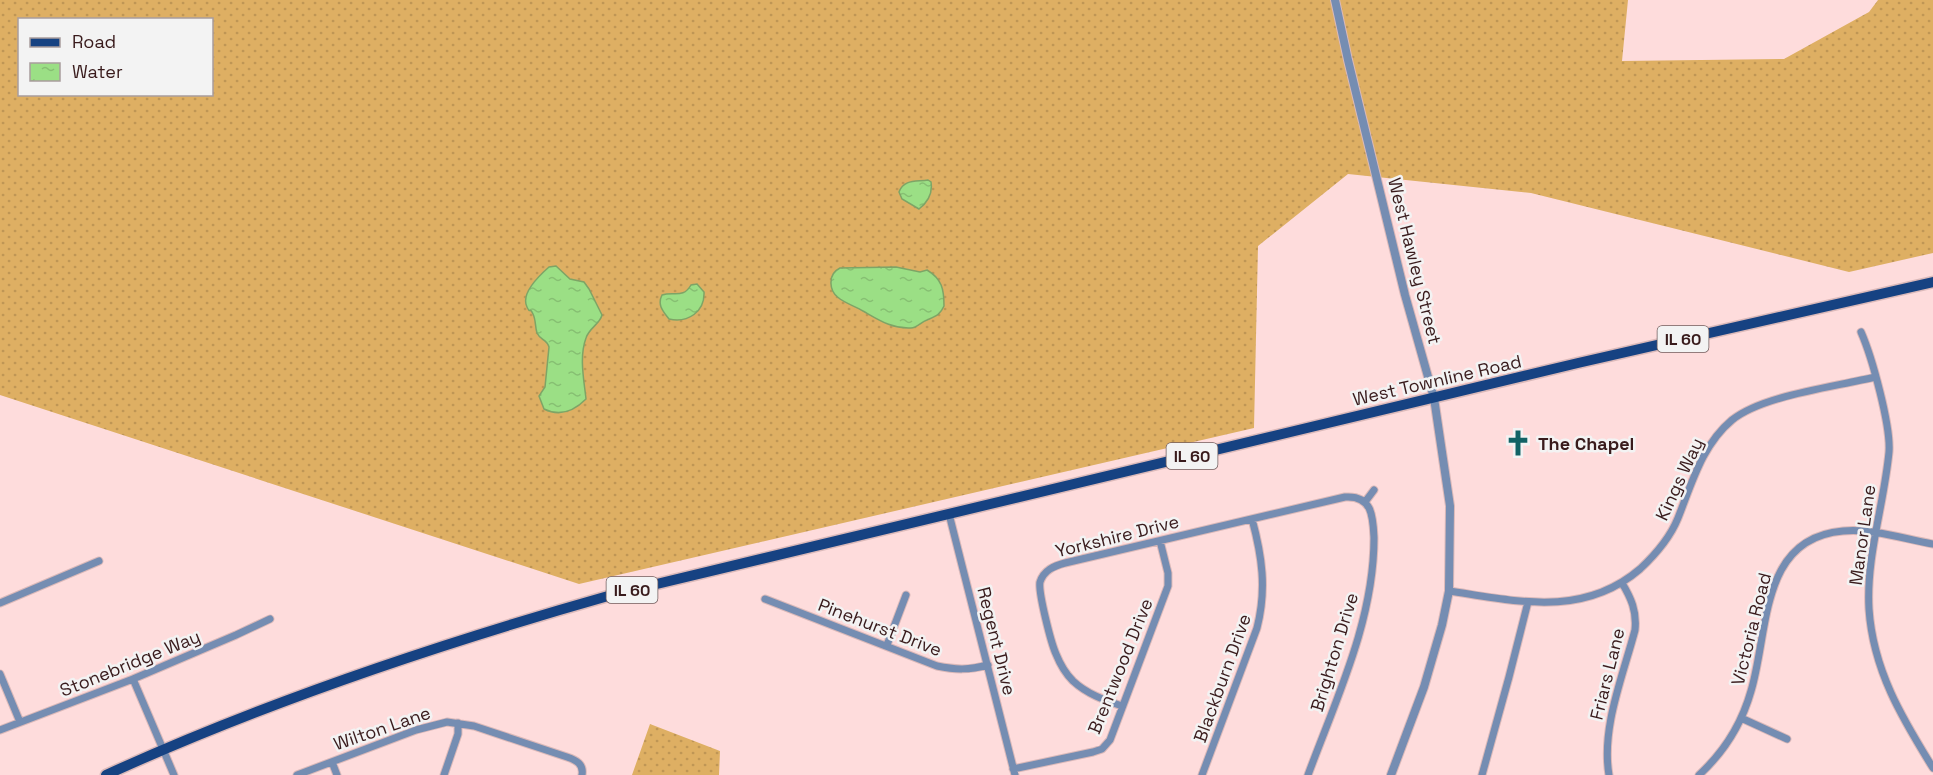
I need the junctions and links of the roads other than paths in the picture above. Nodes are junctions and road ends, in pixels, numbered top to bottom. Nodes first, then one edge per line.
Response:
1 (1335, 0) edge
2 (1933, 282) edge
3 (1861, 332) dead end
4 (1875, 377) junction
5 (1434, 398) junction
6 (1374, 490) dead end
7 (1365, 502) junction
8 (949, 514) junction
9 (1252, 519) junction
10 (1875, 534) junction
11 (1160, 541) junction
12 (1933, 544) edge
13 (99, 561) dead end
14 (1622, 583) junction
15 (1449, 591) junction
16 (906, 595) dead end
17 (765, 599) dead end
18 (1528, 602) junction
19 (0, 603) edge
20 (270, 619) dead end
21 (887, 645) junction
22 (988, 665) junction
23 (0, 674) edge
24 (133, 679) junction
25 (1122, 706) junction
26 (1741, 718) junction
27 (20, 722) junction
28 (458, 723) junction
29 (0, 730) edge
30 (1787, 739) dead end
31 (164, 751) junction
32 (332, 762) junction
33 (1933, 768) edge
34 (1014, 772) edge
35 (106, 775) edge
36 (174, 775) edge
37 (297, 775) edge
38 (337, 775) edge
39 (444, 775) edge
40 (582, 775) edge
41 (1202, 775) edge
42 (1308, 775) edge
43 (1391, 775) edge
44 (1482, 775) edge
45 (1609, 775) edge
46 (1699, 775) edge

1 - 5 street, West Hawley Street
2 - 5 main road, West Townline Road / IL 60
3 - 4 street, Manor Lane
4 - 10 street, Manor Lane
4 - 14 street, Kings Way
5 - 8 main road, West Townline Road / IL 60
5 - 15 street, West Hawley Street
6 - 7 street
7 - 9 street, Yorkshire Drive
7 - 42 street, Brighton Drive
8 - 22 street, Regent Drive
8 - 31 main road, IL 60
9 - 11 street, Yorkshire Drive
9 - 41 street, Blackburn Drive
10 - 12 street, Victoria Road
10 - 26 street, Victoria Road
10 - 33 street, Manor Lane
11 - 25 street, Brentwood Drive
11 - 25 street, Yorkshire Drive
13 - 19 street
14 - 18 street, Kings Way
14 - 45 street, Friars Lane
15 - 18 street, Kings Way
15 - 43 street, West Hawley Street
16 - 21 street
17 - 21 street, Pinehurst Drive
18 - 44 street
20 - 24 street, Stonebridge Way
21 - 22 street, Pinehurst Drive
22 - 34 street, Regent Drive
23 - 27 street
24 - 27 street, Stonebridge Way
24 - 31 street
25 - 34 street, Brentwood Drive
26 - 30 street
26 - 46 street, Victoria Road
27 - 29 street, Stonebridge Way
28 - 32 street, Wilton Lane
28 - 39 street
28 - 40 street, Wilton Lane
31 - 35 main road, IL 60
31 - 36 street
32 - 37 street, Wilton Lane
32 - 38 street

